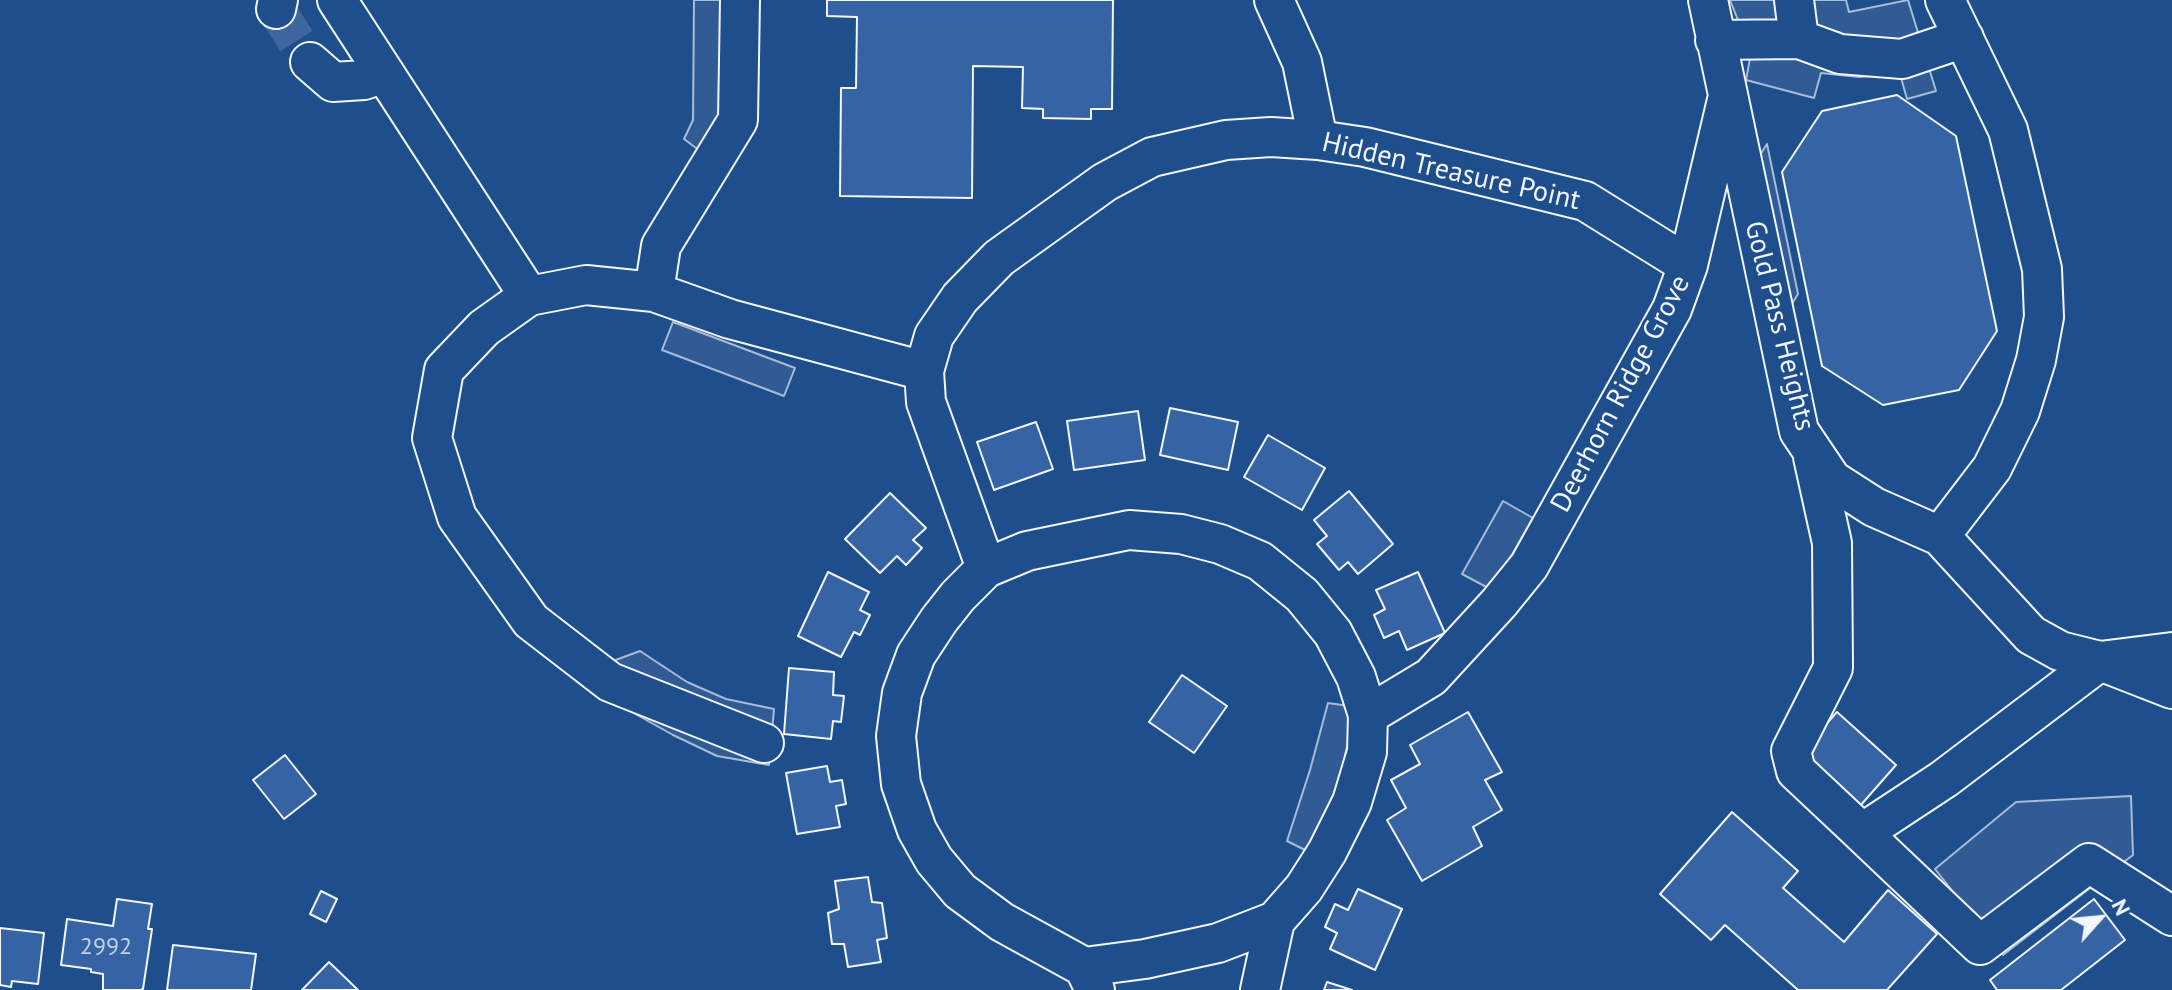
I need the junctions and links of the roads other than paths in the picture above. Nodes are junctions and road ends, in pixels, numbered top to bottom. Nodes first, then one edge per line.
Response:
1 (337, 0) edge
2 (740, 0) edge
3 (1274, 0) edge
4 (1708, 0) edge
5 (1794, 0) edge
6 (1945, 0) edge
7 (1964, 38) junction
8 (1799, 39) junction
9 (1715, 40) junction
10 (310, 62) tunnel mouth
11 (384, 73) junction
12 (1727, 100) junction
13 (1318, 140) junction
14 (1688, 265) junction
15 (654, 292) junction
16 (529, 296) junction
17 (924, 371) junction
18 (1811, 447) junction
19 (1940, 536) junction
20 (986, 568) junction
21 (2172, 652) edge
22 (2100, 661) junction
23 (2172, 689) edge
24 (1368, 715) junction
25 (764, 743) dead end
26 (1862, 833) junction
27 (2172, 916) edge
28 (1275, 921) junction
29 (1089, 978) edge
30 (1260, 990) edge

1 - 11 street
2 - 15 street
3 - 13 street
4 - 9 street, Deerhorn Ridge Grove
5 - 8 street
6 - 7 street
7 - 8 street
7 - 19 street
8 - 9 street
9 - 12 street, Deerhorn Ridge Grove
10 - 11 street
11 - 16 street
12 - 14 street, Deerhorn Ridge Grove
12 - 18 street, Gold Pass Heights
13 - 14 street, Hidden Treasure Point
13 - 17 street, Hidden Treasure Point
14 - 24 street, Deerhorn Ridge Grove
15 - 16 street
15 - 17 street
16 - 25 street
17 - 20 street, Hidden Treasure Point
18 - 19 street, Gold Pass Heights
18 - 26 street
19 - 22 street, Gold Pass Heights
20 - 24 street
20 - 29 street
21 - 22 street, Gold Pass Heights
22 - 23 street
22 - 26 street
24 - 28 street
26 - 27 street
28 - 29 street
28 - 30 street

